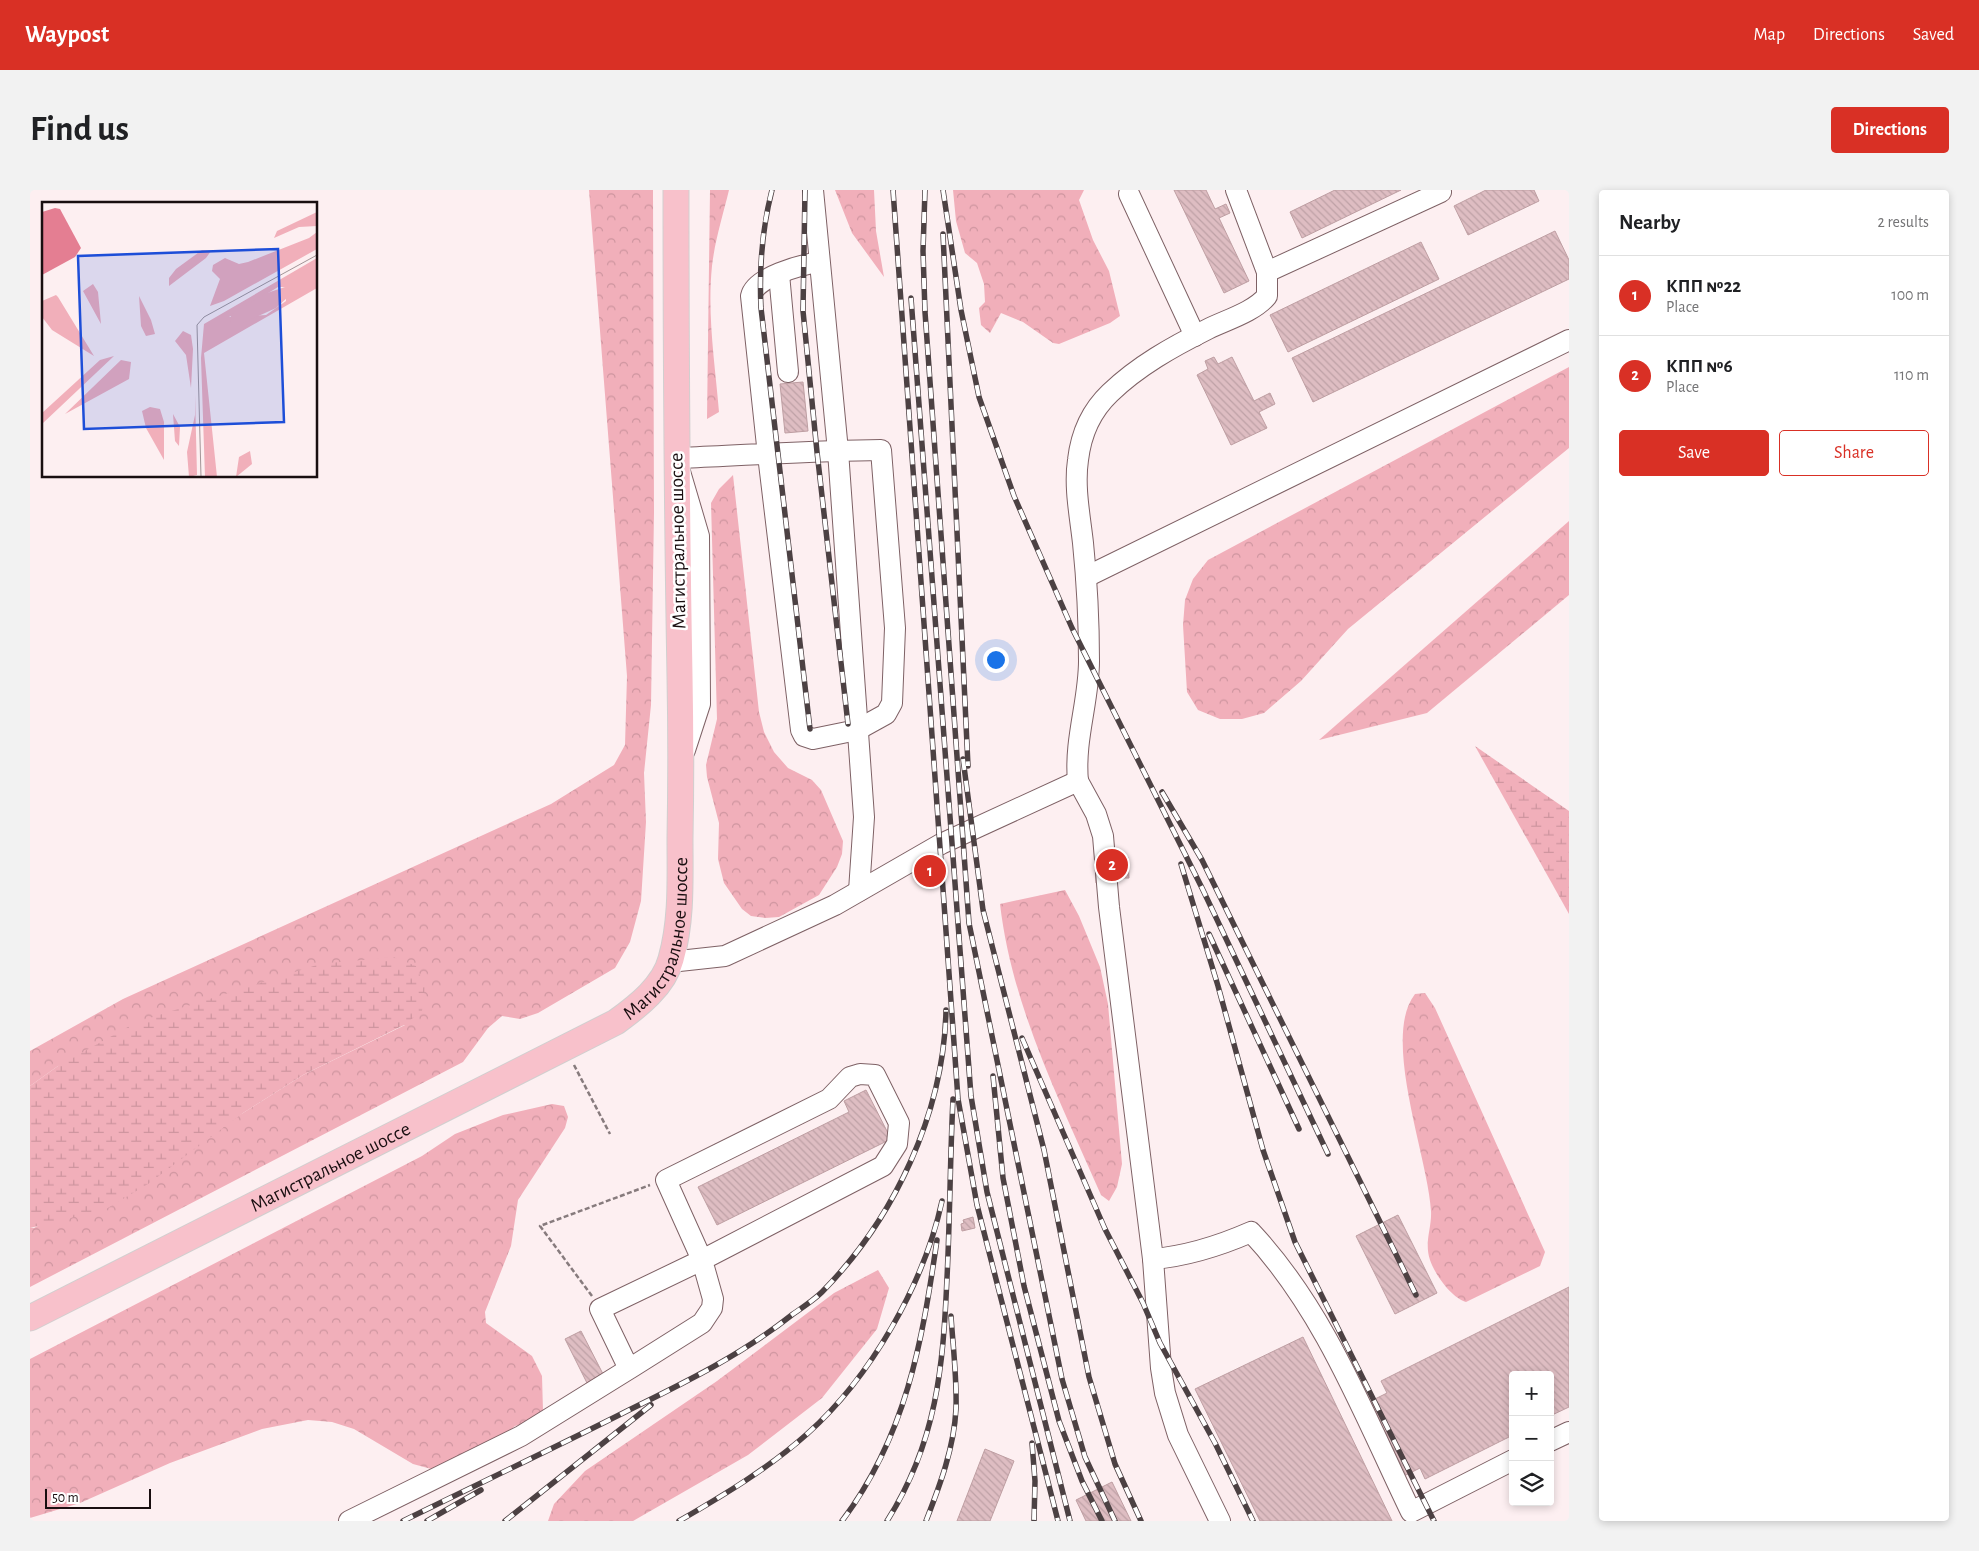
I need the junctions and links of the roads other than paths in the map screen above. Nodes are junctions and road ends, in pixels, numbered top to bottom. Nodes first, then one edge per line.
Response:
1 (676, 190) edge
2 (814, 190) edge
3 (1236, 190) edge
4 (1440, 190) edge
5 (1129, 194) dead end
6 (819, 262) junction
7 (1267, 272) junction
8 (779, 274) junction
9 (1195, 336) junction
10 (1569, 340) edge
11 (788, 372) dead end
12 (838, 451) junction
13 (768, 455) junction
14 (676, 458) junction
15 (1086, 577) junction
16 (857, 730) junction
17 (1078, 781) junction
18 (859, 891) junction
19 (670, 962) junction
20 (1153, 1259) junction
21 (702, 1260) junction
22 (30, 1318) edge
23 (629, 1369) junction
24 (1569, 1432) edge
25 (1554, 1439) edge
26 (1511, 1461) edge
27 (1413, 1516) edge
28 (349, 1521) edge
29 (1220, 1521) edge

1 - 14 main road, Магистральное шоссе
2 - 6 lane
3 - 7 lane
4 - 7 lane
5 - 9 lane
6 - 8 lane
6 - 12 lane
7 - 9 lane
8 - 11 lane
8 - 13 lane
9 - 15 lane
10 - 15 lane
12 - 13 lane
12 - 16 lane
12 - 16 lane
13 - 14 lane
13 - 16 lane
14 - 19 main road, Магистральное шоссе
15 - 17 lane
16 - 18 lane
17 - 18 lane
17 - 20 lane
18 - 19 lane
19 - 22 main road, Магистральное шоссе
20 - 27 lane
20 - 29 lane
21 - 21 lane
21 - 23 lane
21 - 23 lane
23 - 28 lane
24 - 25 lane
26 - 27 lane

